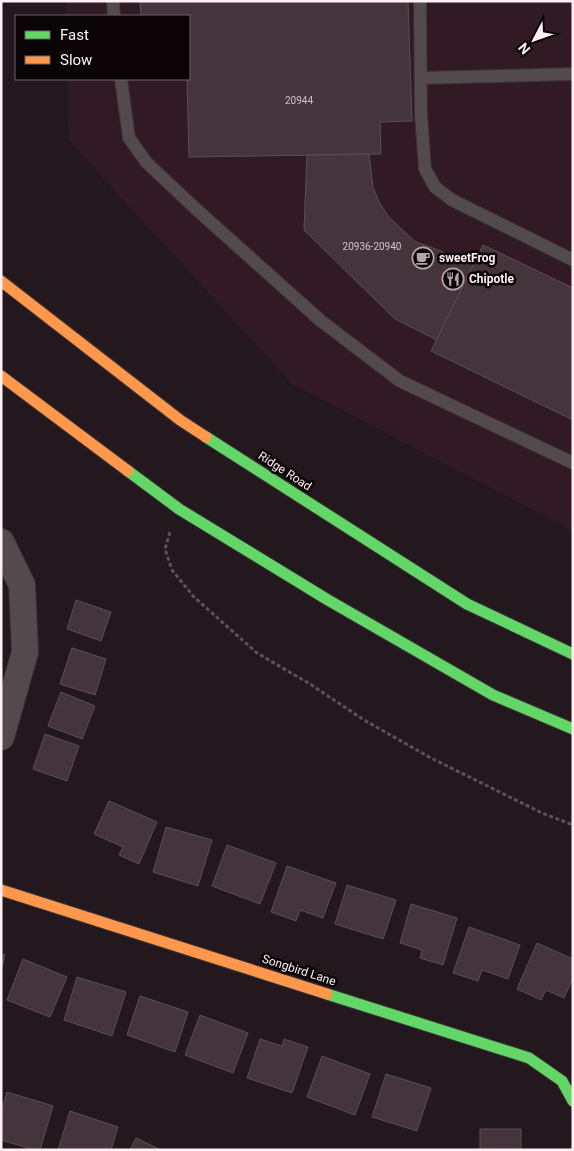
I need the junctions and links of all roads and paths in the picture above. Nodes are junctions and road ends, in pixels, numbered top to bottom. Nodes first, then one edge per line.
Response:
1 (113, 1) edge
2 (420, 1) edge
3 (114, 15) edge
4 (573, 74) edge
5 (421, 78) junction
6 (121, 80) edge
7 (573, 260) edge
8 (1, 281) edge
9 (1, 376) edge
10 (573, 463) edge
11 (178, 509) junction
12 (1, 542) edge
13 (573, 654) edge
14 (573, 729) edge
15 (1, 737) edge
16 (573, 825) edge
17 (1, 890) edge
18 (573, 1101) edge

1 - 3 lane
2 - 5 lane
4 - 5 lane
5 - 7 lane
6 - 10 lane
8 - 13 main road, Ridge Road
9 - 11 main road
11 - 14 main road
11 - 16 path
12 - 15 street
17 - 18 main road, Songbird Lane

